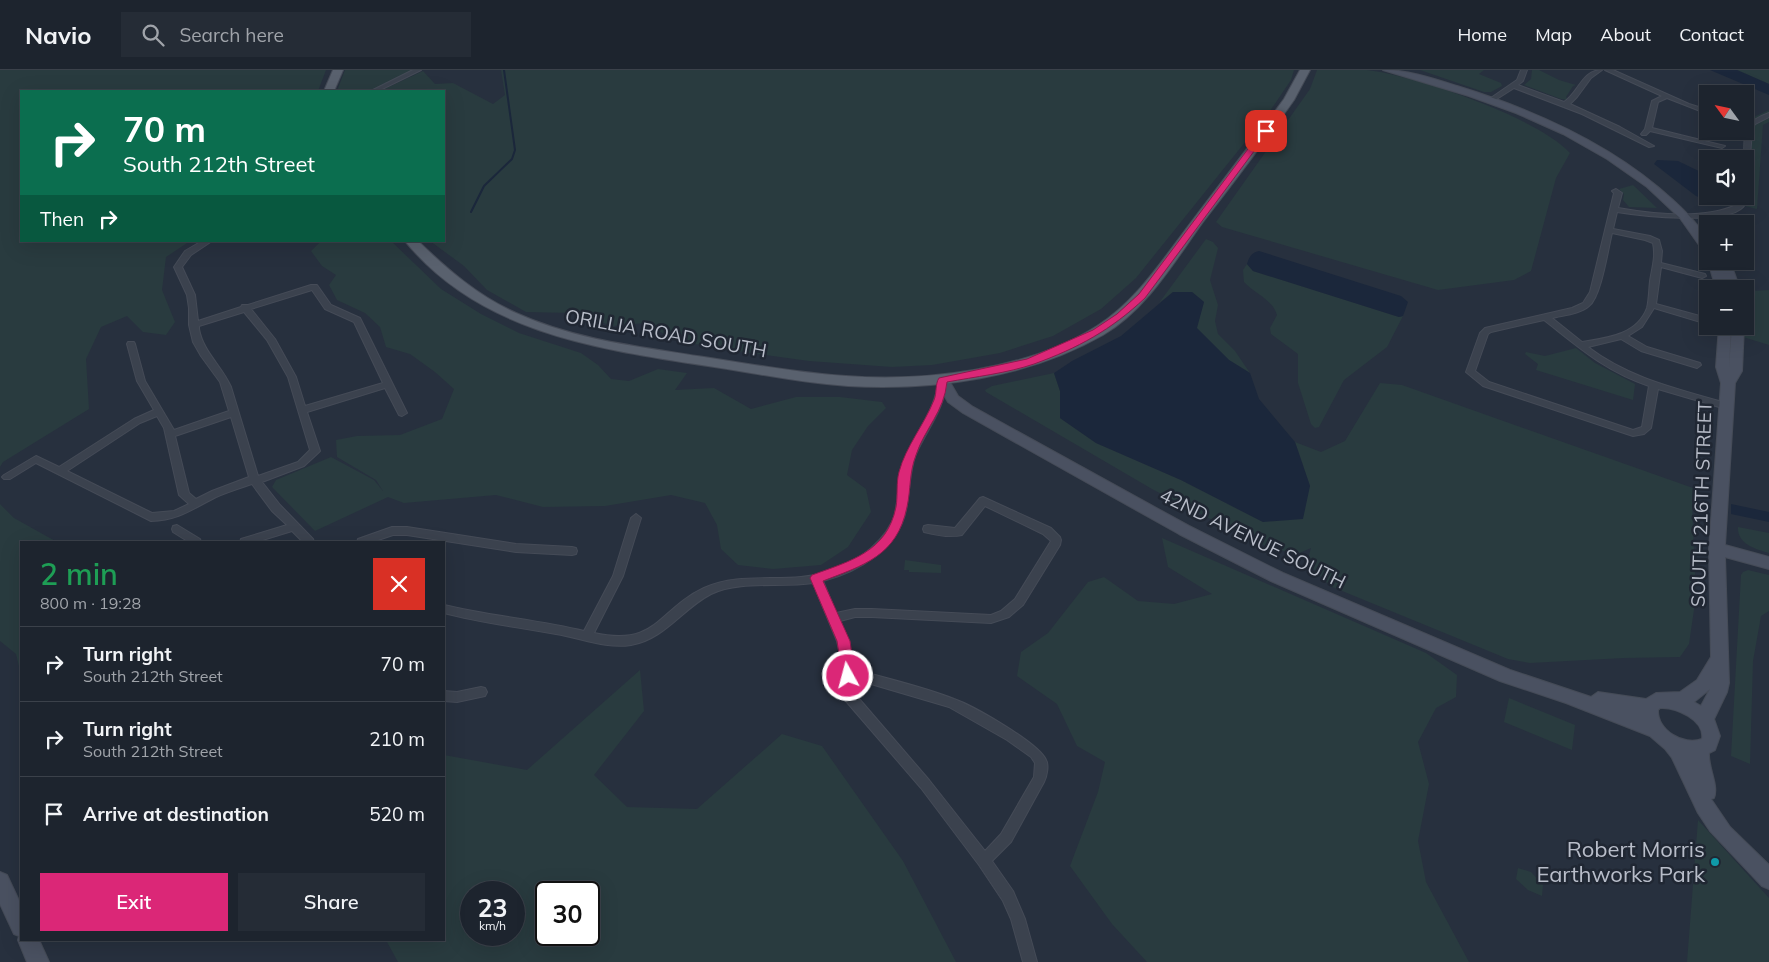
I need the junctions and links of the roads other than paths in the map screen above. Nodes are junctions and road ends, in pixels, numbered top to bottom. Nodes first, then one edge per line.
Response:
1 (338, 70) edge
2 (418, 70) edge
3 (1305, 70) edge
4 (1387, 70) edge
5 (1407, 70) edge
6 (1524, 70) edge
7 (1599, 70) edge
8 (1608, 70) edge
9 (1514, 86) junction
10 (329, 90) edge
11 (376, 90) edge
12 (1667, 96) junction
13 (1492, 100) junction
14 (1566, 104) junction
15 (1699, 108) edge
16 (1769, 115) edge
17 (1754, 122) edge
18 (1648, 129) junction
19 (1636, 137) junction
20 (1652, 146) dead end
21 (1722, 146) dead end
22 (1616, 191) dead end
23 (1740, 205) edge
24 (1614, 210) junction
25 (1685, 215) junction
26 (1699, 228) edge
27 (1609, 230) junction
28 (1699, 234) edge
29 (206, 242) edge
30 (412, 242) edge
31 (1658, 264) junction
32 (1702, 276) dead end
33 (1651, 305) junction
34 (245, 308) junction
35 (1545, 316) junction
36 (1699, 319) edge
37 (193, 325) junction
38 (1725, 335) edge
39 (1737, 335) edge
40 (1623, 337) junction
41 (131, 344) dead end
42 (1582, 345) junction
43 (1697, 365) dead end
44 (942, 380) junction
45 (1728, 383) junction
46 (388, 384) junction
47 (1654, 384) junction
48 (1726, 406) junction
49 (302, 410) junction
50 (159, 411) junction
51 (235, 412) junction
52 (402, 413) dead end
53 (170, 434) junction
54 (60, 471) junction
55 (7, 477) dead end
56 (256, 481) junction
57 (199, 503) junction
58 (636, 518) dead end
59 (293, 527) junction
60 (177, 529) dead end
61 (928, 529) dead end
62 (195, 541) edge
63 (248, 541) edge
64 (309, 541) edge
65 (365, 541) edge
66 (1717, 549) junction
67 (572, 551) dead end
68 (1769, 563) edge
69 (816, 578) junction
70 (445, 609) edge
71 (834, 618) junction
72 (587, 636) junction
73 (1719, 656) junction
74 (848, 672) junction
75 (481, 692) dead end
76 (445, 696) edge
77 (1568, 696) junction
78 (1675, 701) junction
79 (1649, 707) junction
80 (1705, 721) junction
81 (1655, 730) junction
82 (1671, 743) junction
83 (1700, 749) junction
84 (1744, 852) junction
85 (984, 860) junction
86 (1769, 879) edge
87 (0, 882) edge
88 (20, 925) edge
89 (28, 941) edge
90 (38, 962) edge
91 (1030, 962) edge

1 - 10 main road
2 - 11 street
3 - 44 main road
4 - 13 street
5 - 13 street
6 - 9 street
7 - 14 street
8 - 12 street
9 - 13 street
9 - 14 street
12 - 15 street
12 - 18 street
13 - 25 street
14 - 19 street
16 - 17 street
18 - 19 street
18 - 21 street
19 - 20 street
22 - 24 street
23 - 25 street
24 - 25 street
24 - 27 street
25 - 26 street
25 - 28 street
27 - 31 street
27 - 35 street
29 - 37 street
30 - 44 main road, ORILLIA ROAD SOUTH
31 - 32 street
31 - 33 street
33 - 36 street
33 - 40 street
34 - 37 street
34 - 46 street
34 - 49 street
35 - 42 street
35 - 47 street
37 - 51 street
38 - 45 street, SOUTH 216TH STREET
39 - 45 street, SOUTH 216TH STREET
40 - 42 street
40 - 43 street
41 - 50 street
42 - 47 street
44 - 69 street
44 - 77 street, 42ND AVENUE SOUTH
45 - 48 street, SOUTH 216TH STREET
46 - 49 street
46 - 52 street
47 - 48 street
48 - 66 street, SOUTH 216TH STREET
49 - 56 street
50 - 53 street
50 - 54 street
51 - 53 street
51 - 56 street
53 - 57 street
54 - 55 street
54 - 57 street
56 - 57 street
56 - 59 street
58 - 72 street
59 - 63 street
59 - 64 street
60 - 62 street
61 - 71 street
65 - 67 street
66 - 68 street
66 - 73 street, SOUTH 216TH STREET
69 - 71 street
69 - 72 street
70 - 72 street
71 - 74 street
73 - 78 street, SOUTH 216TH STREET
73 - 80 street, SOUTH 216TH STREET
74 - 85 street
74 - 85 street
75 - 76 street
77 - 79 street, 42ND AVENUE SOUTH
77 - 81 street, 42ND AVENUE SOUTH
78 - 79 street
78 - 80 street
79 - 81 street
80 - 83 street
81 - 82 street
82 - 83 street
82 - 84 street
83 - 84 street
84 - 86 street
85 - 91 street
87 - 88 street
89 - 90 street

